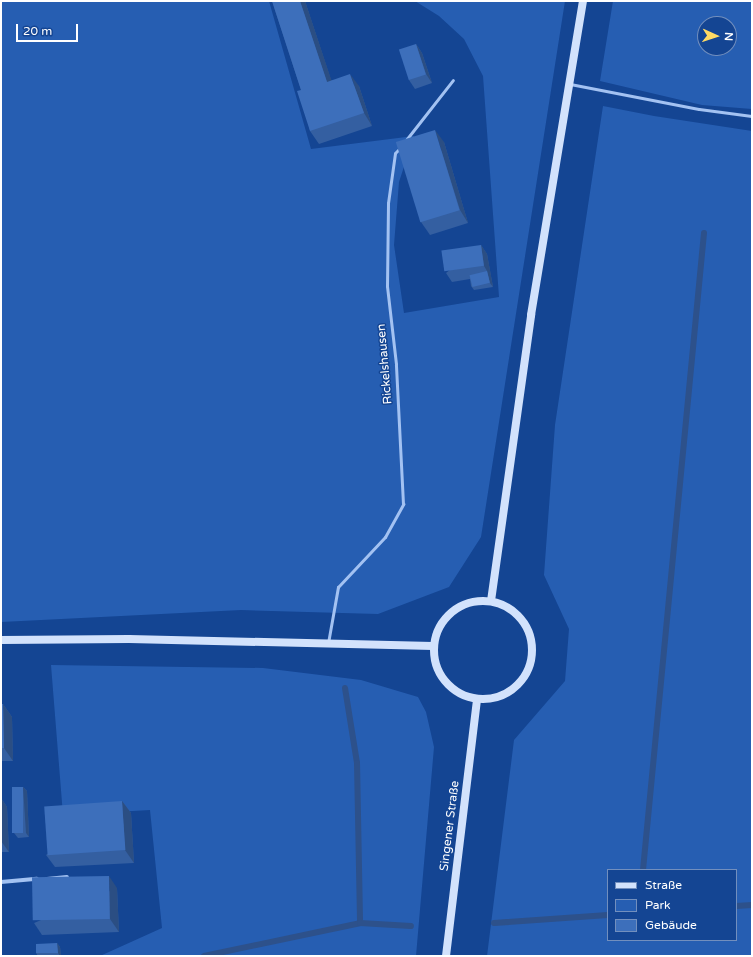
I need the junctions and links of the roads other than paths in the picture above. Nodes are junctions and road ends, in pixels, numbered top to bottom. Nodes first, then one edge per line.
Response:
1 (583, 1) edge
2 (454, 80) dead end
3 (568, 84) junction
4 (752, 116) edge
5 (491, 601) junction
6 (1, 640) edge
7 (328, 643) junction
8 (433, 646) junction
9 (477, 700) junction
10 (67, 877) edge
11 (1, 882) edge
12 (446, 956) edge

1 - 3 main road
2 - 7 lane, Rickelshausen
3 - 4 lane
3 - 5 main road
5 - 8 main road
5 - 9 main road
6 - 7 main road
7 - 8 main road
8 - 9 main road
9 - 12 main road, Singener Straße
10 - 11 street

